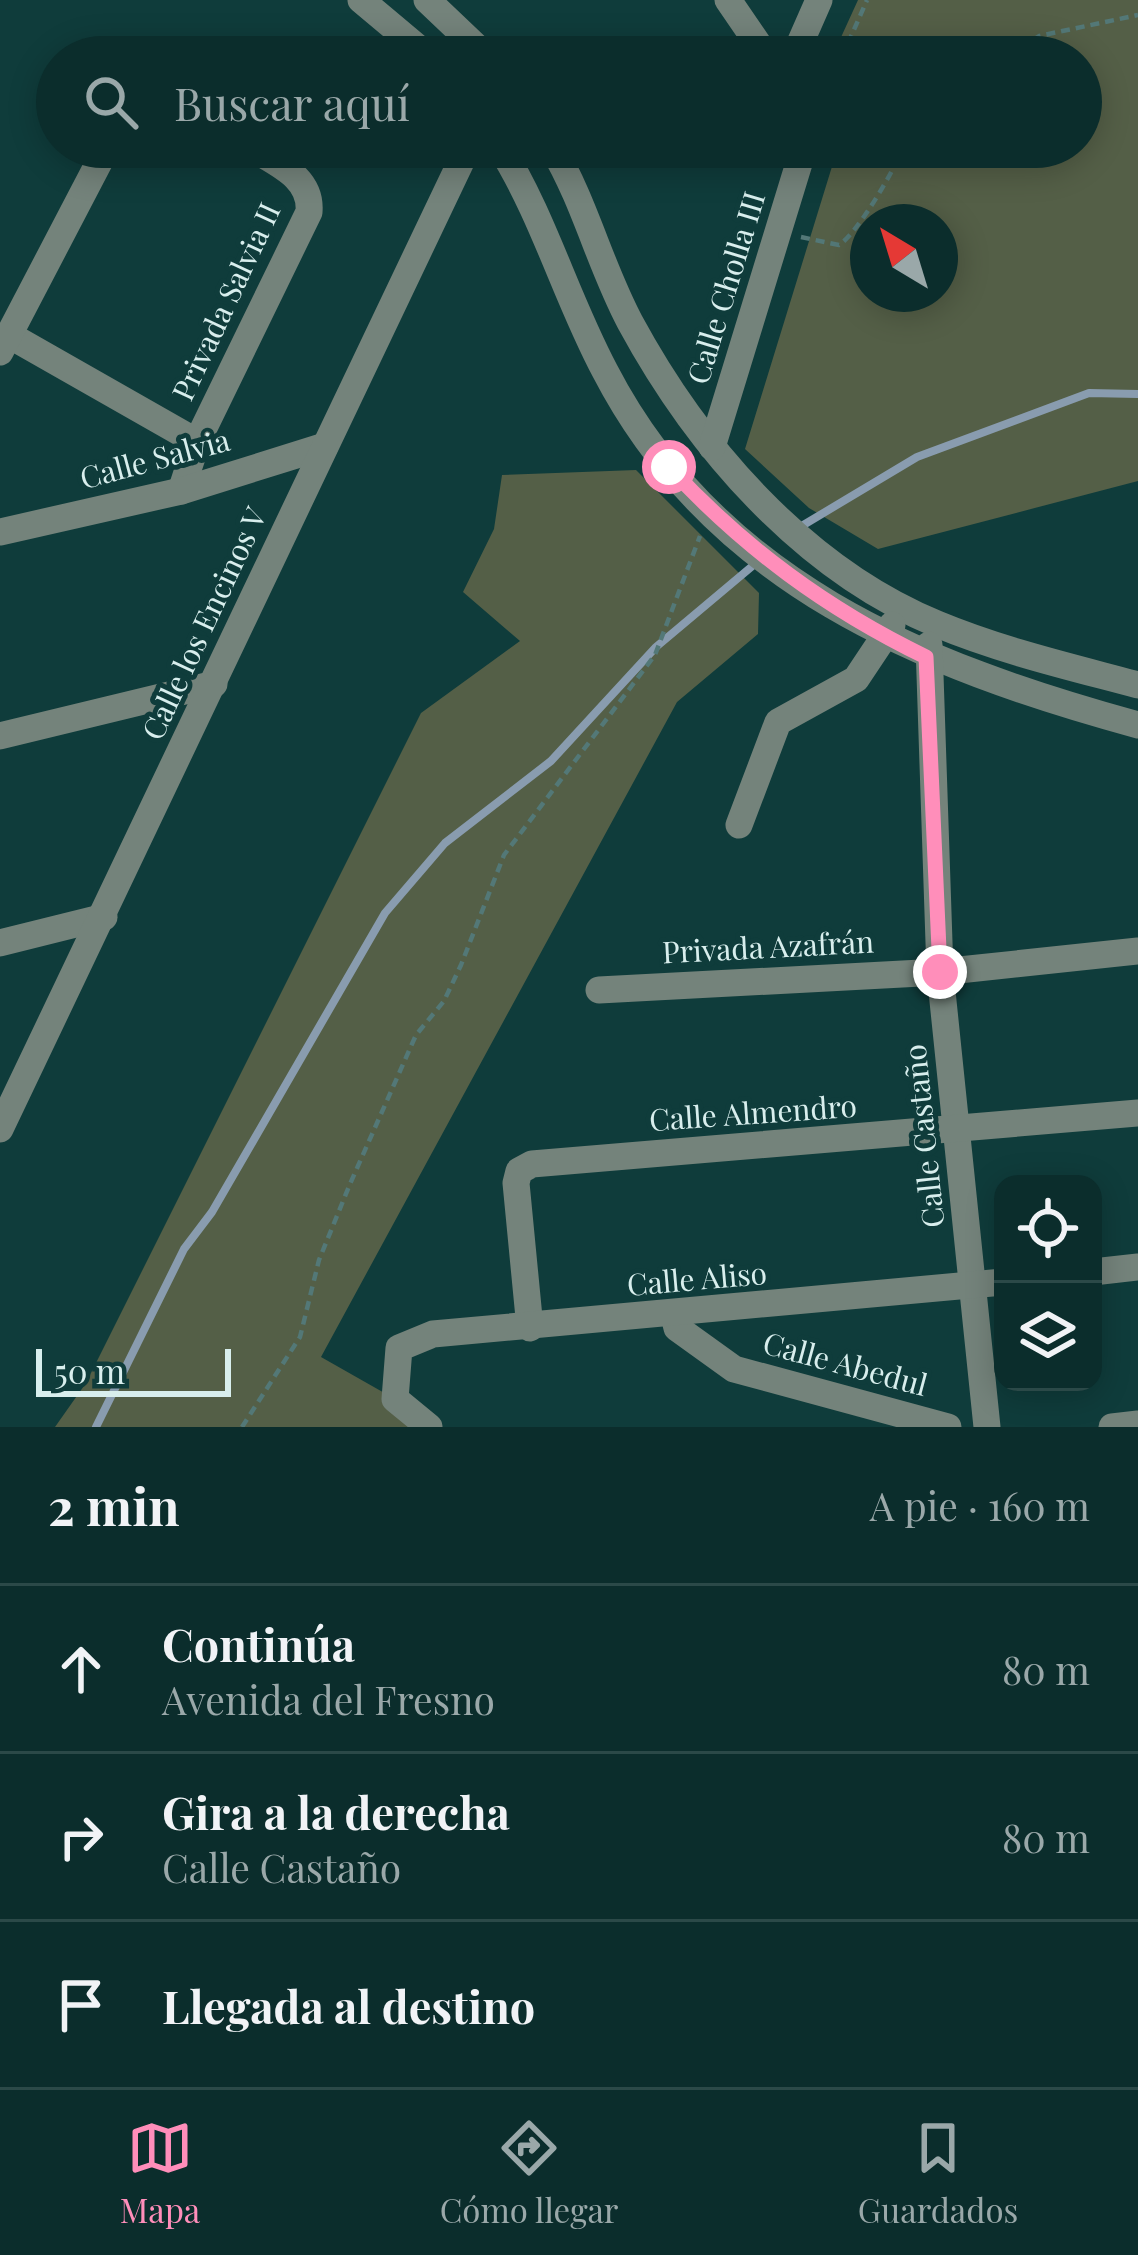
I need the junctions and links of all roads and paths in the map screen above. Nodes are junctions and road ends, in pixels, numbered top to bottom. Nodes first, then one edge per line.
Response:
1 (361, 0) edge
2 (428, 0) edge
3 (728, 0) edge
4 (819, 0) edge
5 (867, 0) edge
6 (1138, 15) edge
7 (404, 36) edge
8 (465, 36) edge
9 (753, 36) edge
10 (803, 36) edge
11 (851, 36) edge
12 (1039, 36) edge
13 (96, 168) edge
14 (283, 168) edge
15 (458, 168) edge
16 (512, 168) edge
17 (561, 168) edge
18 (798, 168) edge
19 (896, 168) edge
20 (778, 231) junction
21 (4, 344) edge
22 (197, 442) junction
23 (325, 446) junction
24 (712, 447) junction
25 (181, 491) junction
26 (718, 519) junction
27 (0, 532) edge
28 (900, 605) junction
29 (934, 623) junction
30 (886, 638) junction
31 (926, 657) junction
32 (214, 684) junction
33 (1138, 685) edge
34 (1138, 724) edge
35 (0, 736) edge
36 (739, 825) dead end
37 (104, 917) junction
38 (0, 943) edge
39 (1138, 950) edge
40 (940, 972) junction
41 (599, 990) dead end
42 (1138, 1113) edge
43 (0, 1129) edge
44 (959, 1131) junction
45 (1138, 1267) edge
46 (1102, 1271) edge
47 (994, 1283) edge
48 (974, 1285) junction
49 (674, 1316) junction
50 (530, 1328) junction
51 (1138, 1424) edge
52 (242, 1427) edge
53 (429, 1427) edge
54 (948, 1427) edge
55 (987, 1427) edge
56 (1112, 1427) edge

1 - 7 street
2 - 8 street
3 - 9 street
4 - 10 street
5 - 11 path
6 - 12 path
13 - 21 street, Privada Salvia II
14 - 22 street, Privada Salvia II
15 - 23 street, Calle los Encinos V
16 - 26 street
17 - 24 street
18 - 20 street, Calle Cholla III
19 - 20 path
20 - 24 street, Calle Cholla III
21 - 22 street, Privada Salvia II
22 - 25 street, Privada Salvia II
23 - 25 street, Calle Salvia
23 - 32 street, Calle los Encinos V
24 - 28 street
25 - 27 street, Calle Salvia
26 - 30 street
26 - 52 path
28 - 29 street
28 - 30 street
29 - 31 street, Calle Castaño
29 - 33 street
30 - 31 street
30 - 36 street
31 - 34 street
31 - 40 street, Calle Castaño
32 - 35 street
32 - 37 street, Calle los Encinos V
37 - 38 street
37 - 43 street, Calle los Encinos V
39 - 40 street, Privada Azafrán
40 - 41 street, Privada Azafrán
40 - 44 street, Calle Castaño
42 - 44 street, Calle Almendro
44 - 48 street, Calle Castaño
44 - 50 street, Calle Almendro
45 - 46 street
47 - 48 street, Calle Aliso
48 - 49 street, Calle Aliso
48 - 55 street, Calle Castaño
49 - 50 street, Calle Aliso
49 - 54 street, Calle Abedul
50 - 53 street, Calle Aliso
51 - 56 street

